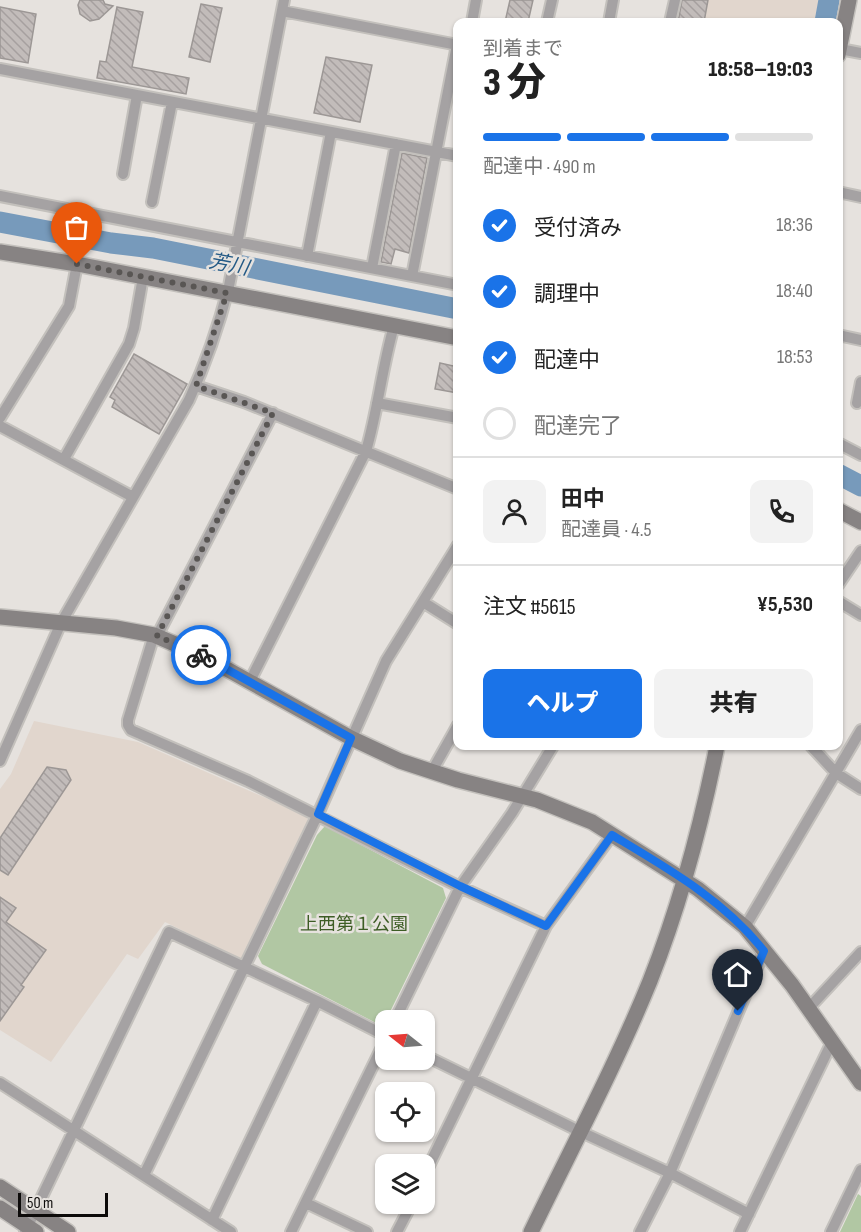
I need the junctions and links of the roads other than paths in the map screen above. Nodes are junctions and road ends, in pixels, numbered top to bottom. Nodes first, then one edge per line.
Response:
1 (476, 0) edge
2 (552, 0) edge
3 (613, 0) edge
4 (675, 0) edge
5 (849, 0) edge
6 (283, 6) edge
7 (473, 18) edge
8 (548, 18) edge
9 (610, 18) edge
10 (671, 18) edge
11 (843, 31) edge
12 (453, 44) edge
13 (843, 52) edge
14 (861, 54) edge
15 (453, 65) edge
16 (0, 69) edge
17 (137, 95) junction
18 (172, 102) junction
19 (261, 118) junction
20 (332, 132) junction
21 (396, 144) junction
22 (436, 152) junction
23 (453, 155) edge
24 (123, 174) dead end
25 (843, 193) edge
26 (0, 196) edge
27 (861, 197) edge
28 (152, 202) dead end
29 (237, 245) junction
30 (0, 252) edge
31 (307, 256) junction
32 (77, 264) junction
33 (372, 268) junction
34 (412, 276) junction
35 (143, 277) junction
36 (453, 284) edge
37 (228, 290) junction
38 (394, 326) junction
39 (843, 336) edge
40 (453, 337) edge
41 (861, 340) edge
42 (861, 382) edge
43 (196, 386) junction
44 (377, 403) junction
45 (857, 404) dead end
46 (273, 413) junction
47 (1, 415) edge
48 (453, 417) edge
49 (0, 426) edge
50 (843, 446) edge
51 (366, 451) junction
52 (861, 455) edge
53 (64, 459) junction
54 (453, 487) edge
55 (133, 497) junction
56 (843, 513) edge
57 (861, 522) edge
58 (861, 551) edge
59 (453, 552) edge
60 (843, 578) edge
61 (423, 602) junction
62 (843, 604) edge
63 (861, 615) edge
64 (0, 617) edge
65 (453, 621) edge
66 (62, 623) junction
67 (155, 636) junction
68 (250, 681) junction
69 (861, 729) edge
70 (453, 734) edge
71 (351, 738) junction
72 (551, 750) edge
73 (716, 750) edge
74 (815, 750) edge
75 (0, 761) edge
76 (432, 771) junction
77 (836, 773) junction
78 (861, 789) edge
79 (523, 796) junction
80 (318, 814) junction
81 (612, 835) junction
82 (685, 880) junction
83 (460, 886) junction
84 (546, 926) junction
85 (745, 927) junction
86 (764, 951) junction
87 (861, 952) edge
88 (244, 966) junction
89 (317, 1001) junction
90 (808, 1009) junction
91 (400, 1010) edge
92 (375, 1031) edge
93 (832, 1042) junction
94 (375, 1060) edge
95 (435, 1060) edge
96 (472, 1078) junction
97 (0, 1083) edge
98 (861, 1083) edge
99 (73, 1130) junction
100 (579, 1131) junction
101 (435, 1154) edge
102 (861, 1170) edge
103 (670, 1173) junction
104 (144, 1174) junction
105 (0, 1187) edge
106 (306, 1203) junction
107 (0, 1208) edge
108 (35, 1210) junction
109 (407, 1214) edge
110 (749, 1214) junction
111 (212, 1220) junction
112 (29, 1230) edge
113 (68, 1232) edge
114 (231, 1232) edge
115 (291, 1232) edge
116 (367, 1232) edge
117 (398, 1232) edge
118 (531, 1232) edge
119 (640, 1232) edge
120 (740, 1232) edge
121 (831, 1232) edge

1 - 7 street
2 - 8 street
3 - 9 street
4 - 10 street
5 - 11 street
6 - 12 street
6 - 19 street
13 - 14 street
15 - 22 street
16 - 17 street
17 - 18 street
17 - 24 street
18 - 19 street
18 - 28 street
19 - 20 street
19 - 29 street
20 - 21 street
20 - 31 street
21 - 22 street
21 - 33 street
22 - 23 street
22 - 34 street
25 - 27 street
26 - 29 street
29 - 31 street
29 - 37 street
30 - 32 street
31 - 33 street
32 - 35 street
32 - 47 street
33 - 34 street
34 - 36 street
35 - 37 street
35 - 53 street
37 - 38 street
37 - 43 street
38 - 40 street
38 - 44 street
39 - 41 street
42 - 45 street
43 - 46 street
43 - 55 street
44 - 48 street
44 - 51 street
46 - 51 street
46 - 67 street
49 - 53 street
50 - 52 street
51 - 54 street
51 - 68 street
53 - 55 street
55 - 66 street
56 - 57 street
58 - 60 street
59 - 61 street
61 - 65 street
61 - 71 street
62 - 63 street
64 - 66 street
66 - 67 street
66 - 75 street
67 - 68 street
67 - 80 street
68 - 71 street
69 - 77 street
70 - 76 street
71 - 76 street
71 - 80 street
72 - 79 street
73 - 82 street
74 - 77 street
76 - 79 street
77 - 78 street
77 - 85 street
79 - 81 street
79 - 83 street
80 - 83 street
80 - 88 street
81 - 82 street
81 - 84 street
82 - 85 street
82 - 100 street
83 - 84 street
83 - 91 street
84 - 96 street
85 - 86 street
86 - 90 street
86 - 103 street
87 - 90 street
88 - 89 street
88 - 99 street
88 - 104 street
89 - 92 street
89 - 111 street
90 - 93 street
93 - 98 street
93 - 110 street
94 - 106 street
95 - 96 street
96 - 100 street
96 - 101 street
97 - 99 street
99 - 104 street
99 - 108 street
100 - 103 street
100 - 118 street
102 - 121 street
103 - 110 street
103 - 119 street
104 - 111 street
105 - 108 street
106 - 115 street
106 - 116 street
107 - 112 street
108 - 112 street
108 - 113 street
109 - 117 street
110 - 120 street
111 - 114 street

